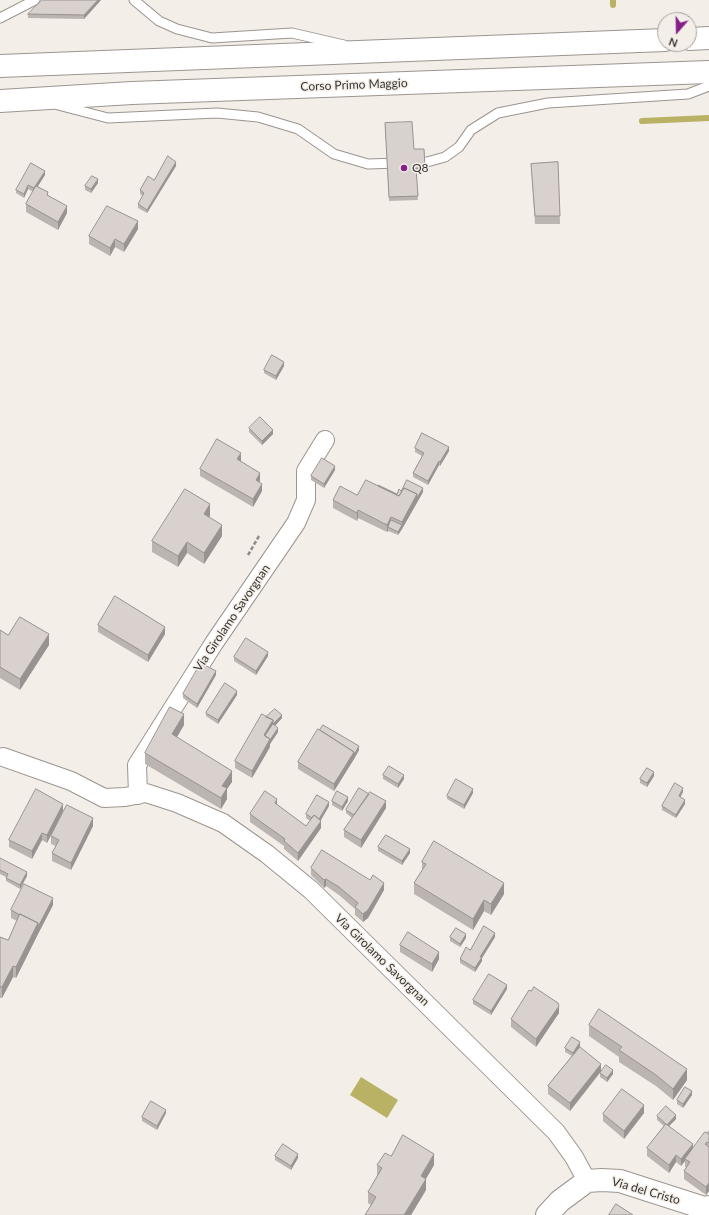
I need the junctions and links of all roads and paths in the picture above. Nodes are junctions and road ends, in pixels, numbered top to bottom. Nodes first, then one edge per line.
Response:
1 (35, 0) edge
2 (134, 0) edge
3 (0, 18) edge
4 (709, 38) edge
5 (697, 39) edge
6 (657, 40) edge
7 (374, 52) junction
8 (0, 66) edge
9 (709, 72) edge
10 (709, 86) edge
11 (37, 100) junction
12 (0, 101) edge
13 (325, 440) dead end
14 (3, 757) dead end
15 (138, 795) junction
16 (587, 1181) junction
17 (709, 1207) edge
18 (547, 1215) edge

1 - 3 lane
2 - 7 lane
4 - 5 main road
6 - 7 main road
7 - 8 main road
9 - 11 main road, Corso Primo Maggio
10 - 11 lane
11 - 12 main road, Corso Primo Maggio
13 - 15 street, Via Girolamo Savorgnan
14 - 15 street, Via Girolamo Savorgnan
15 - 16 street, Via Girolamo Savorgnan
16 - 17 main road, Via del Cristo
16 - 18 main road

